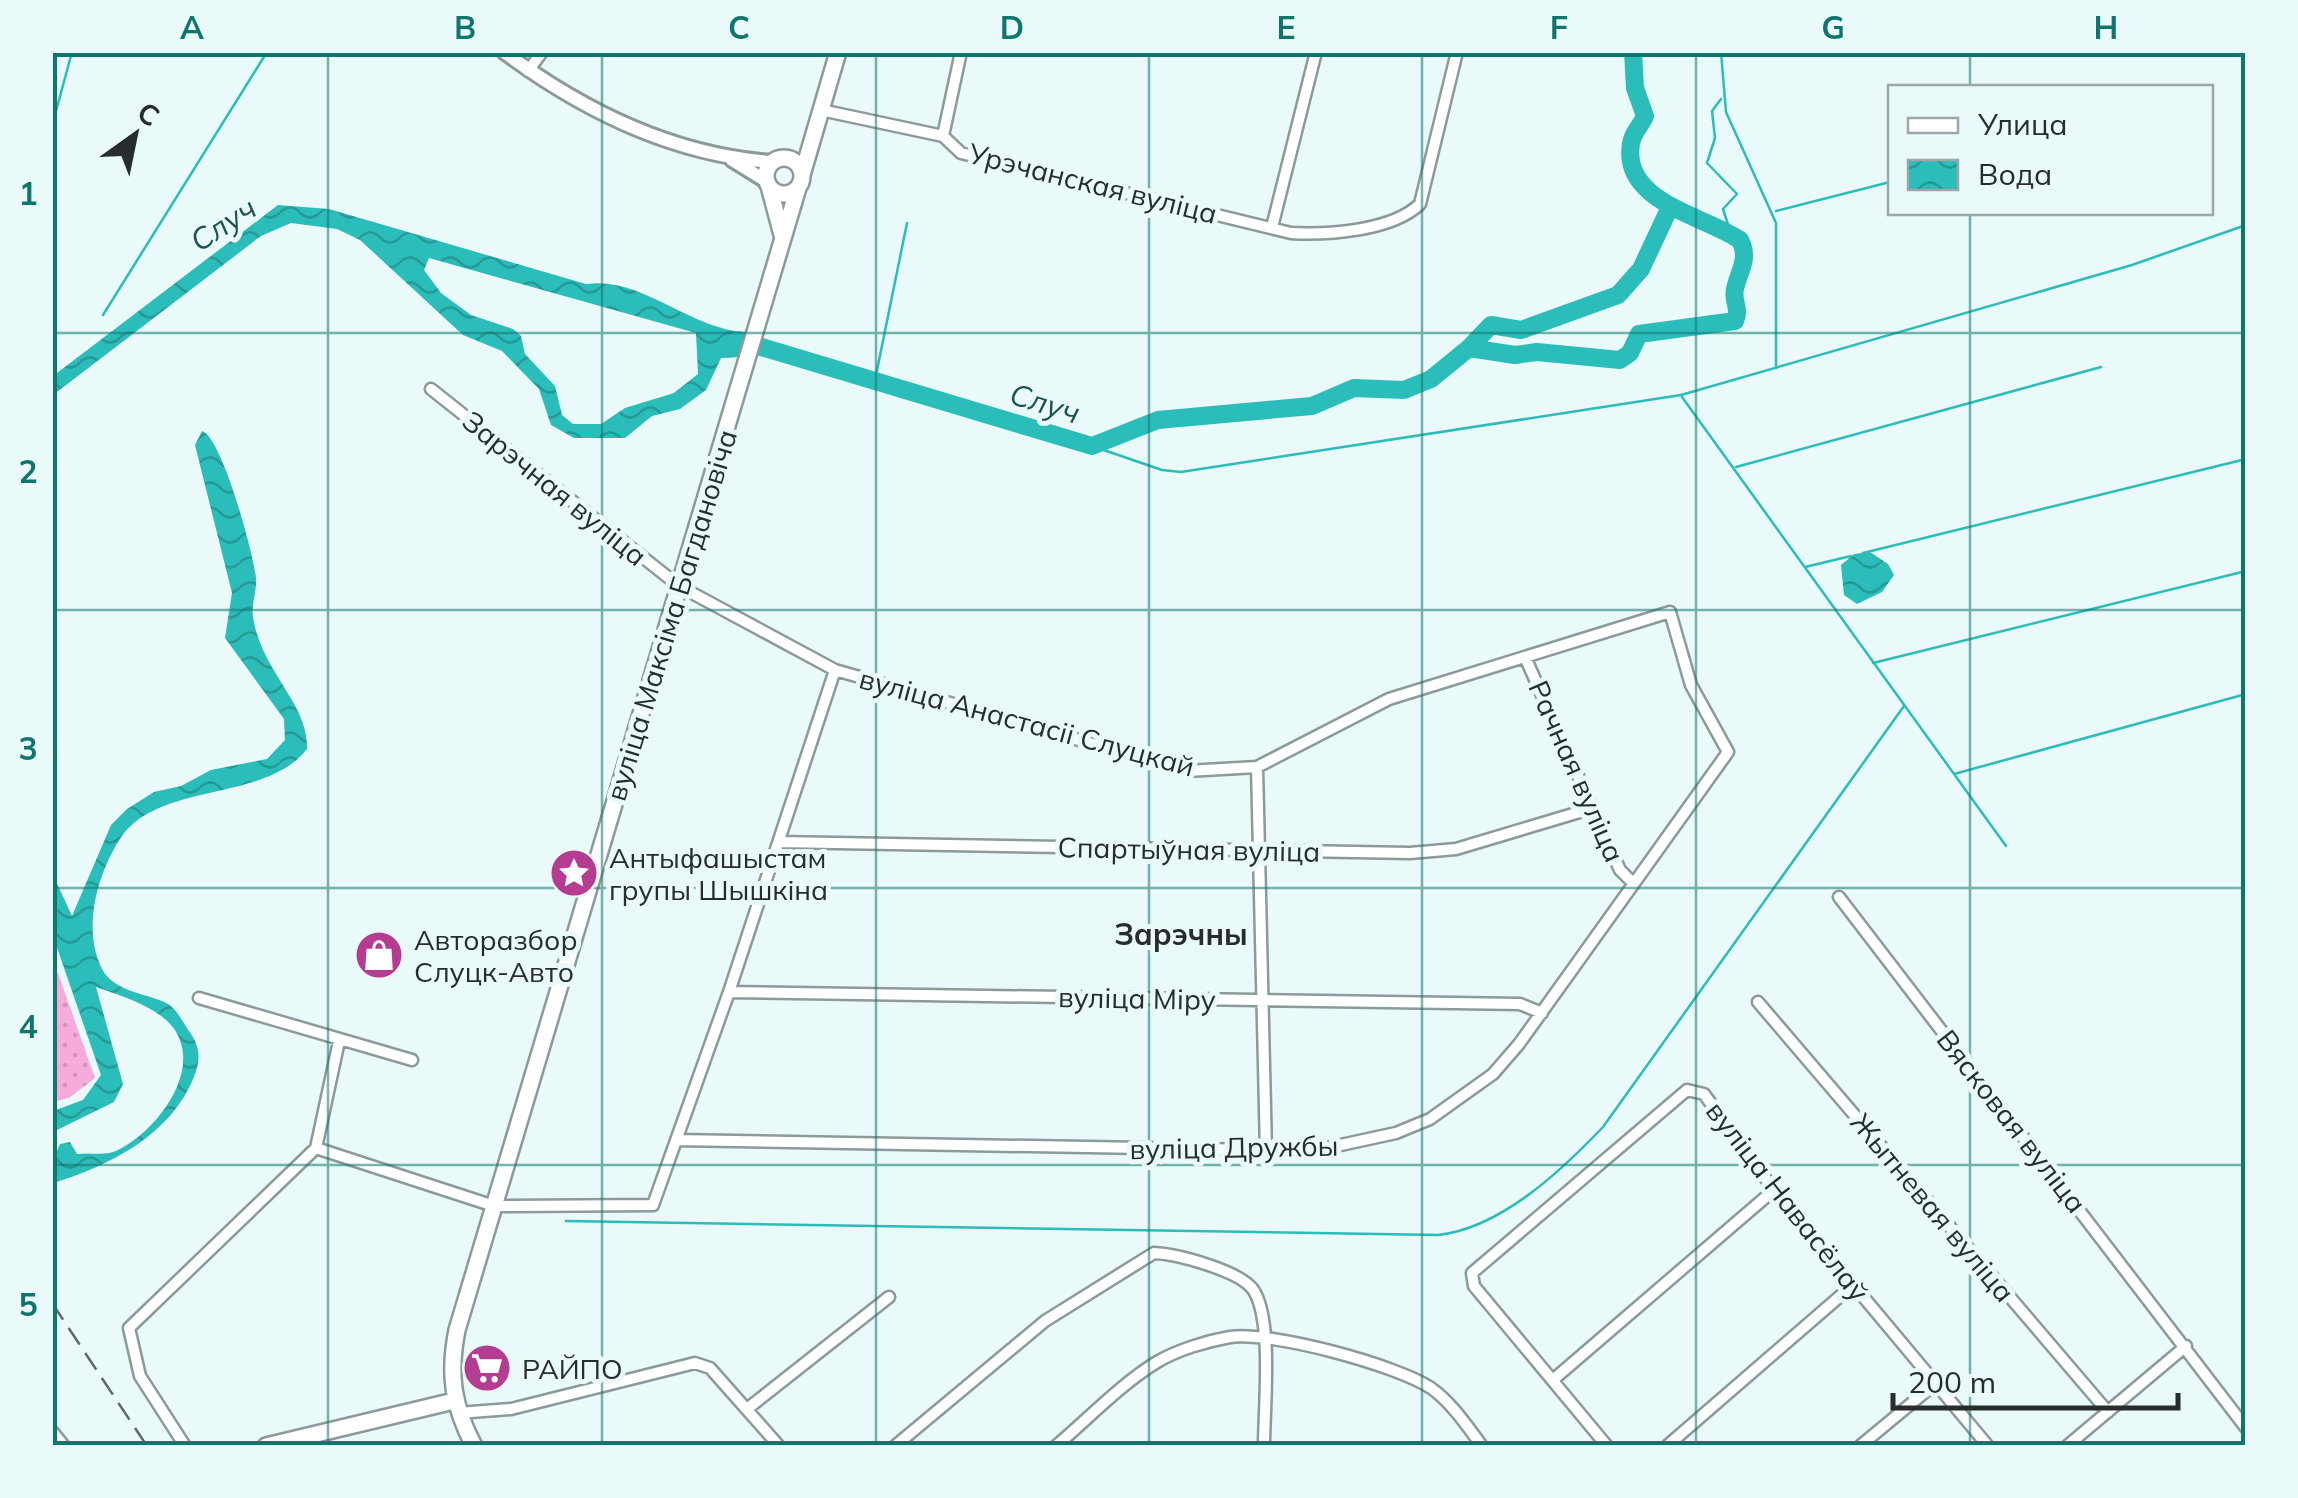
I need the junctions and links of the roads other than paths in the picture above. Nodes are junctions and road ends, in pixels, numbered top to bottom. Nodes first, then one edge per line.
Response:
1 (504, 52) edge
2 (542, 52) edge
3 (838, 52) edge
4 (962, 52) edge
5 (1316, 52) edge
6 (1458, 52) edge
7 (528, 70) junction
8 (819, 117) junction
9 (944, 136) junction
10 (730, 159) junction
11 (777, 160) junction
12 (800, 181) junction
13 (768, 184) junction
14 (1272, 228) junction
15 (782, 244) junction
16 (431, 389) dead end
17 (678, 586) junction
18 (1526, 657) junction
19 (835, 670) junction
20 (1728, 752) joint
21 (1257, 767) junction
22 (1593, 808) junction
23 (779, 842) junction
24 (1259, 850) junction
25 (1632, 882) junction
26 (1839, 896) dead end
27 (729, 992) junction
28 (199, 998) dead end
29 (1262, 1000) junction
30 (1758, 1002) dead end
31 (1542, 1013) junction
32 (339, 1040) junction
33 (412, 1060) dead end
34 (676, 1140) junction
35 (316, 1148) junction
36 (1266, 1151) junction
37 (1774, 1190) junction
38 (494, 1206) junction
39 (1853, 1285) junction
40 (889, 1296) dead end
41 (1264, 1338) junction
42 (2186, 1346) junction
43 (1554, 1379) junction
44 (1936, 1383) junction
45 (456, 1407) junction
46 (747, 1410) junction
47 (2108, 1412) junction
48 (2246, 1428) edge
49 (52, 1431) edge
50 (64, 1446) edge
51 (185, 1446) edge
52 (266, 1446) edge
53 (474, 1446) edge
54 (779, 1446) edge
55 (895, 1446) edge
56 (1056, 1446) edge
57 (1264, 1446) edge
58 (1482, 1446) edge
59 (1608, 1446) edge
60 (1666, 1446) edge
61 (1860, 1446) edge
62 (1988, 1446) edge
63 (2066, 1446) edge

1 - 7 street
2 - 7 street
3 - 8 main road, вуліца Максіма Багдановіча
4 - 9 street, Урэчанская вуліца
5 - 14 street
6 - 14 street, Урэчанская вуліца
7 - 10 street
8 - 9 street
8 - 11 main road, вуліца Максіма Багдановіча
8 - 12 main road, вуліца Максіма Багдановіча
9 - 14 street, Урэчанская вуліца
10 - 11 street
10 - 13 street
11 - 12 main road
11 - 13 main road
12 - 13 main road
12 - 15 main road, вуліца Максіма Багдановіча
13 - 15 main road, вуліца Максіма Багдановіча
15 - 17 main road, вуліца Максіма Багдановіча
16 - 17 street, Зарэчная вуліца
17 - 19 street, Зарэчная вуліца
17 - 38 main road, вуліца Максіма Багдановіча
18 - 20 street, вуліца Анастасіі Слуцкай
18 - 21 street, вуліца Анастасіі Слуцкай
18 - 22 street, Рачная вуліца
19 - 21 street, вуліца Анастасіі Слуцкай
19 - 23 street
20 - 25 street, вуліца Дружбы
21 - 24 street
22 - 24 street, Спартыўная вуліца
22 - 25 street, Рачная вуліца
23 - 24 street, Спартыўная вуліца
23 - 27 street
24 - 29 street
25 - 31 street, вуліца Дружбы
26 - 42 street, Вясковая вуліца
27 - 29 street, вуліца Міру
27 - 34 street
28 - 32 street
29 - 31 street, вуліца Міру
29 - 36 street
30 - 47 street, Жытневая вуліца
31 - 36 street, вуліца Дружбы
32 - 33 street
32 - 35 street
34 - 36 street, вуліца Дружбы
34 - 38 street
35 - 38 street
35 - 51 street
37 - 39 street, вуліца Навасёлаў
37 - 43 street
37 - 43 street, вуліца Навасёлаў
38 - 45 main road, вуліца Максіма Багдановіча
39 - 44 street, вуліца Навасёлаў
39 - 60 street
40 - 46 street
41 - 55 street
41 - 56 street
41 - 57 street
41 - 58 street
42 - 47 street
42 - 48 street, Вясковая вуліца
43 - 59 street
44 - 61 street
44 - 62 street, вуліца Навасёлаў
45 - 46 street
45 - 52 main road
45 - 53 main road, вуліца Максіма Багдановіча
46 - 54 street
47 - 63 street
49 - 50 street

